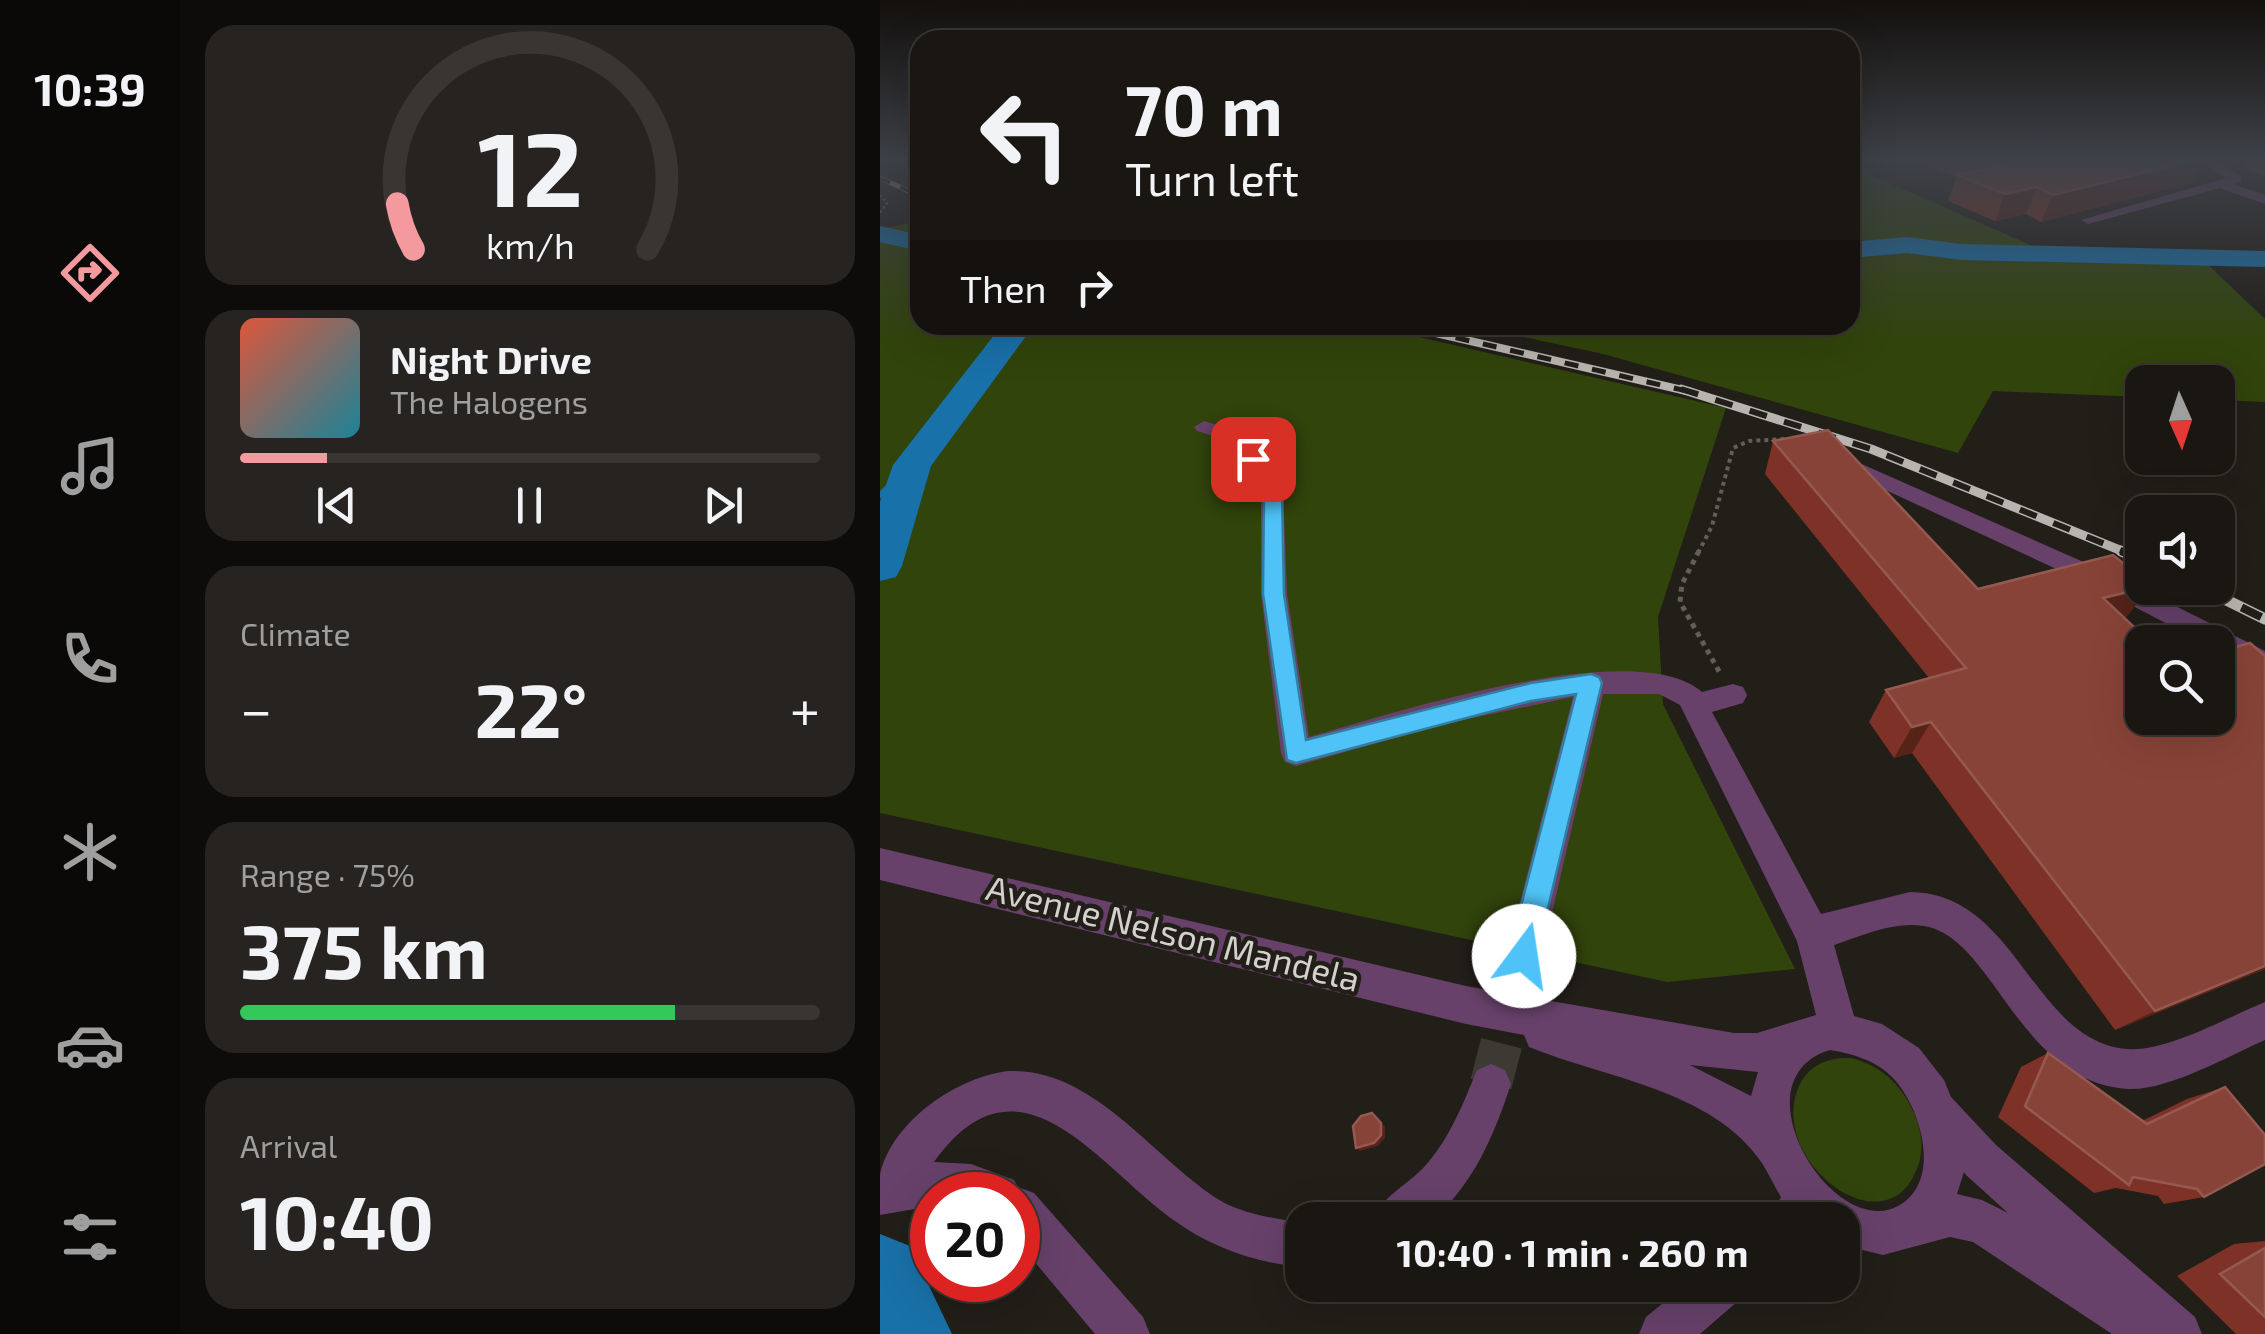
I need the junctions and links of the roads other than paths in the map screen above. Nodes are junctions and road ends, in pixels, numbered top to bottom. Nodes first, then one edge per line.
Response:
1 (1204, 426) dead end
2 (1848, 464) edge
3 (2265, 663) edge
4 (1591, 683) junction
5 (1733, 695) road end
6 (1695, 706) junction
7 (880, 864) edge
8 (1812, 934) junction
9 (1524, 956) tunnel mouth
10 (1466, 1005) junction
11 (2265, 1021) edge
12 (1821, 1036) junction
13 (1491, 1084) tunnel mouth
14 (1931, 1096) junction
15 (1776, 1149) junction
16 (887, 1194) edge
17 (1418, 1202) edge
18 (1809, 1202) edge
19 (1911, 1223) junction
20 (1860, 1226) edge
21 (1040, 1234) edge
22 (1285, 1242) edge
23 (1702, 1302) edge
24 (1126, 1334) edge
25 (1663, 1334) edge
26 (2154, 1334) edge
27 (2178, 1334) edge

1 - 4 street
2 - 3 street
4 - 6 street
4 - 9 street
5 - 6 street
6 - 8 street
7 - 10 street, Avenue Nelson Mandela
8 - 11 street
8 - 12 street
10 - 12 street, Avenue Nelson Mandela
10 - 15 street, Avenue Nelson Mandela
12 - 14 street
12 - 15 street
13 - 17 street
14 - 19 street
14 - 27 street
15 - 18 street
16 - 22 street
19 - 20 street
19 - 26 street
21 - 24 street
23 - 25 street

